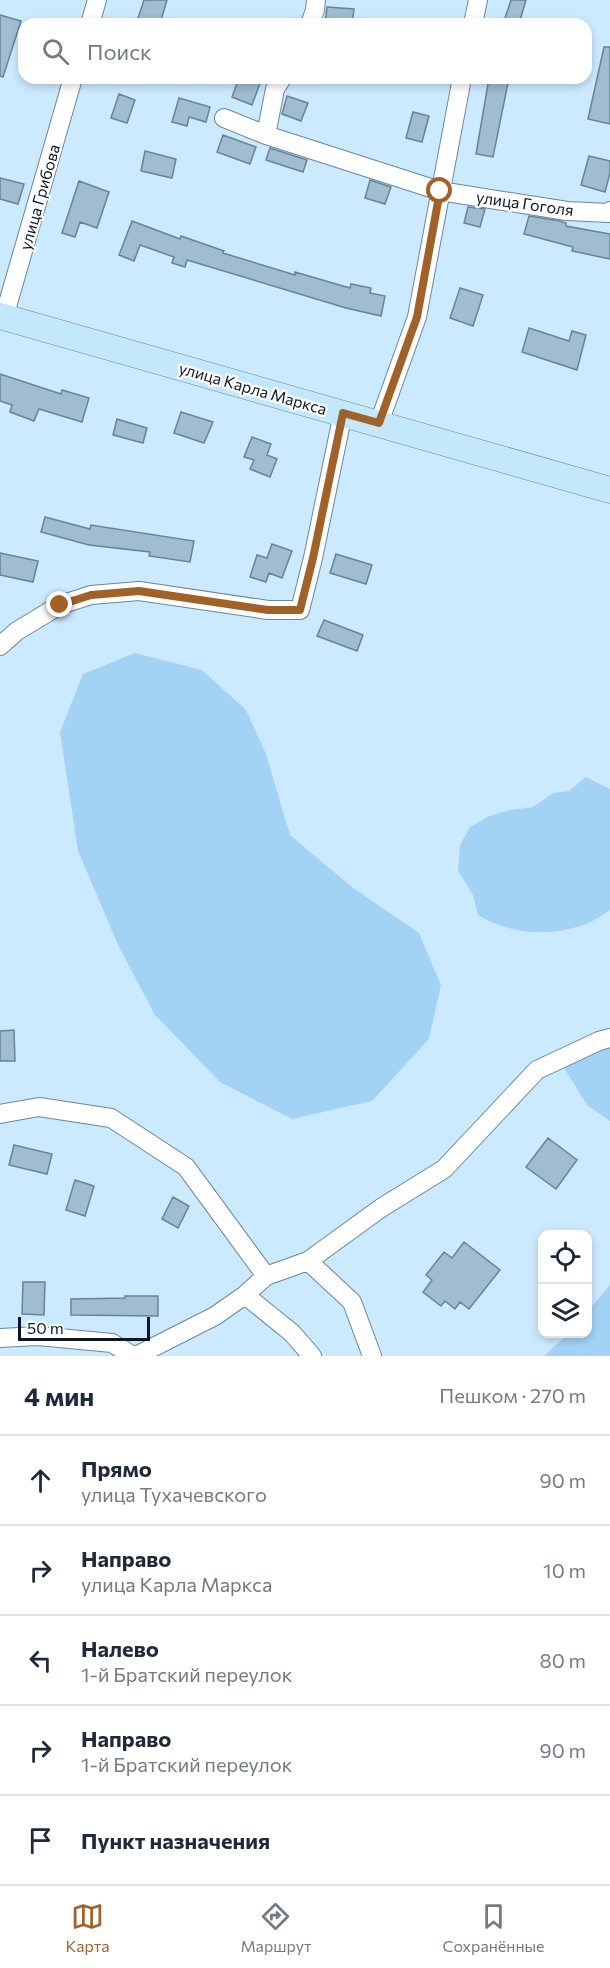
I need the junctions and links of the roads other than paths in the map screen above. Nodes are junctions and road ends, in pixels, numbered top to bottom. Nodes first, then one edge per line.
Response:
1 (97, 0) edge
2 (316, 0) edge
3 (478, 0) edge
4 (92, 18) edge
5 (312, 18) edge
6 (474, 18) edge
7 (72, 84) edge
8 (278, 84) edge
9 (461, 84) edge
10 (224, 118) dead end
11 (266, 135) junction
12 (440, 191) junction
13 (610, 211) edge
14 (2, 316) edge
15 (343, 413) junction
16 (379, 423) junction
17 (610, 490) edge
18 (0, 646) edge
19 (610, 1038) edge
20 (0, 1113) edge
21 (308, 1261) junction
22 (266, 1276) junction
23 (244, 1295) junction
24 (0, 1338) edge
25 (135, 1356) edge
26 (312, 1356) edge
27 (372, 1356) edge

1 - 4 street
2 - 5 street
3 - 6 street
7 - 14 street, улица Грибова
8 - 11 street
9 - 12 street
10 - 11 street, улица Гоголя
11 - 12 street, улица Гоголя
12 - 13 street, улица Гоголя
12 - 16 street
14 - 15 main road, улица Карла Маркса
15 - 16 main road, улица Карла Маркса
15 - 18 street
16 - 17 main road, улица Карла Маркса
19 - 21 street
20 - 22 street
21 - 22 street
21 - 27 street
22 - 23 street
23 - 25 street
23 - 26 street
24 - 25 street

